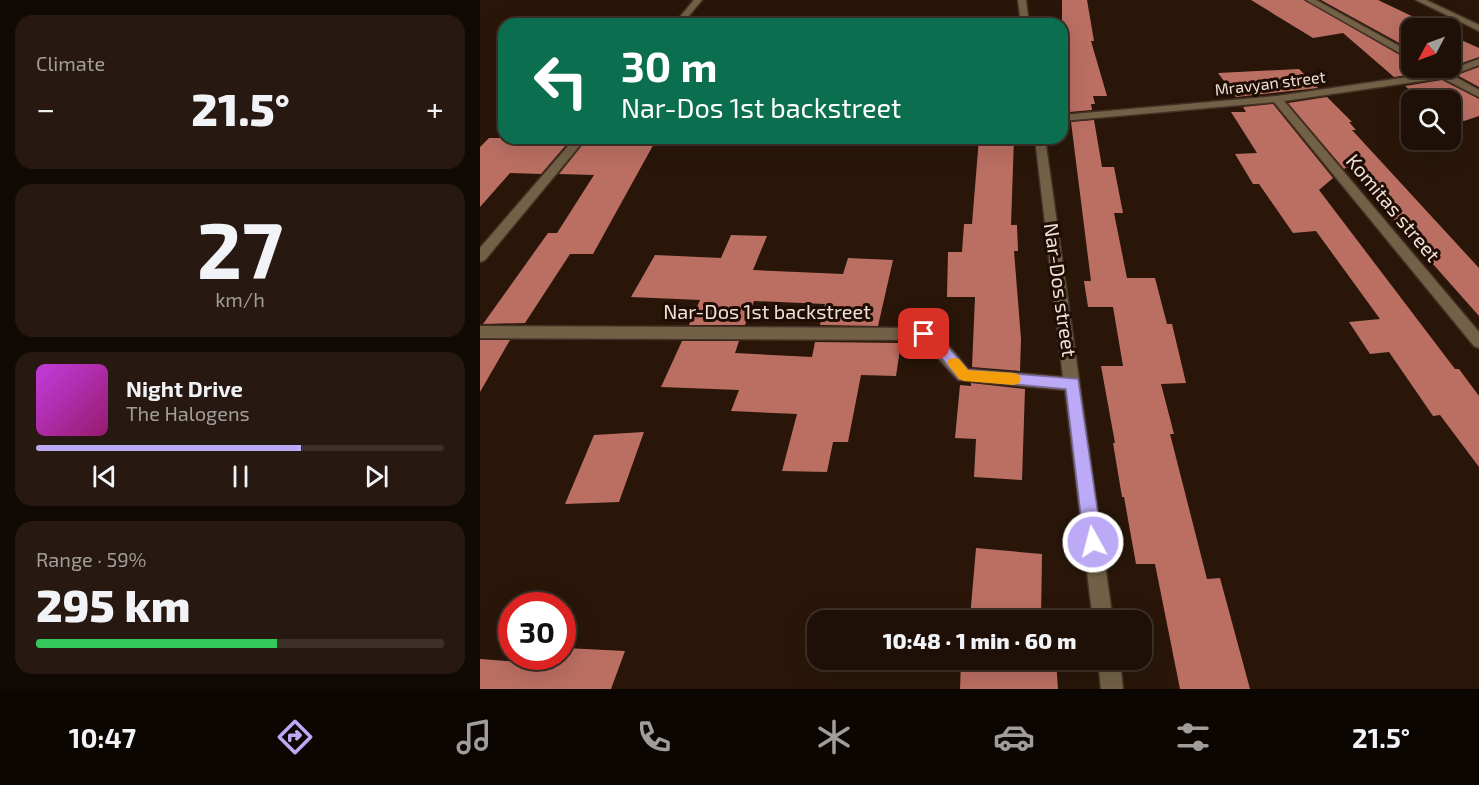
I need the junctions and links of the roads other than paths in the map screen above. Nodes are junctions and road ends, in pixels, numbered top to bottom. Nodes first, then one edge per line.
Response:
1 (698, 0) edge
2 (1022, 0) edge
3 (1310, 0) edge
4 (1420, 0) edge
5 (683, 18) edge
6 (1024, 18) edge
7 (1479, 28) edge
8 (1401, 51) edge
9 (1479, 62) edge
10 (1461, 69) edge
11 (1423, 78) edge
12 (1450, 78) edge
13 (1479, 94) edge
14 (1277, 99) junction
15 (1068, 118) edge
16 (576, 144) edge
17 (1041, 144) edge
18 (480, 257) edge
19 (480, 332) edge
20 (1479, 342) edge
21 (1073, 384) junction
22 (1102, 610) edge
23 (1109, 670) edge
24 (1112, 689) edge

1 - 5 street
2 - 6 street
3 - 8 street
4 - 7 street
9 - 10 street, Mravyan street
11 - 14 street, Mravyan street
12 - 13 street
14 - 15 street, Mravyan street
14 - 20 street, Komitas street
16 - 18 street
17 - 21 street, Nar-Dos street
19 - 21 street, Nar-Dos 1st backstreet
21 - 22 street, Nar-Dos street
23 - 24 street

